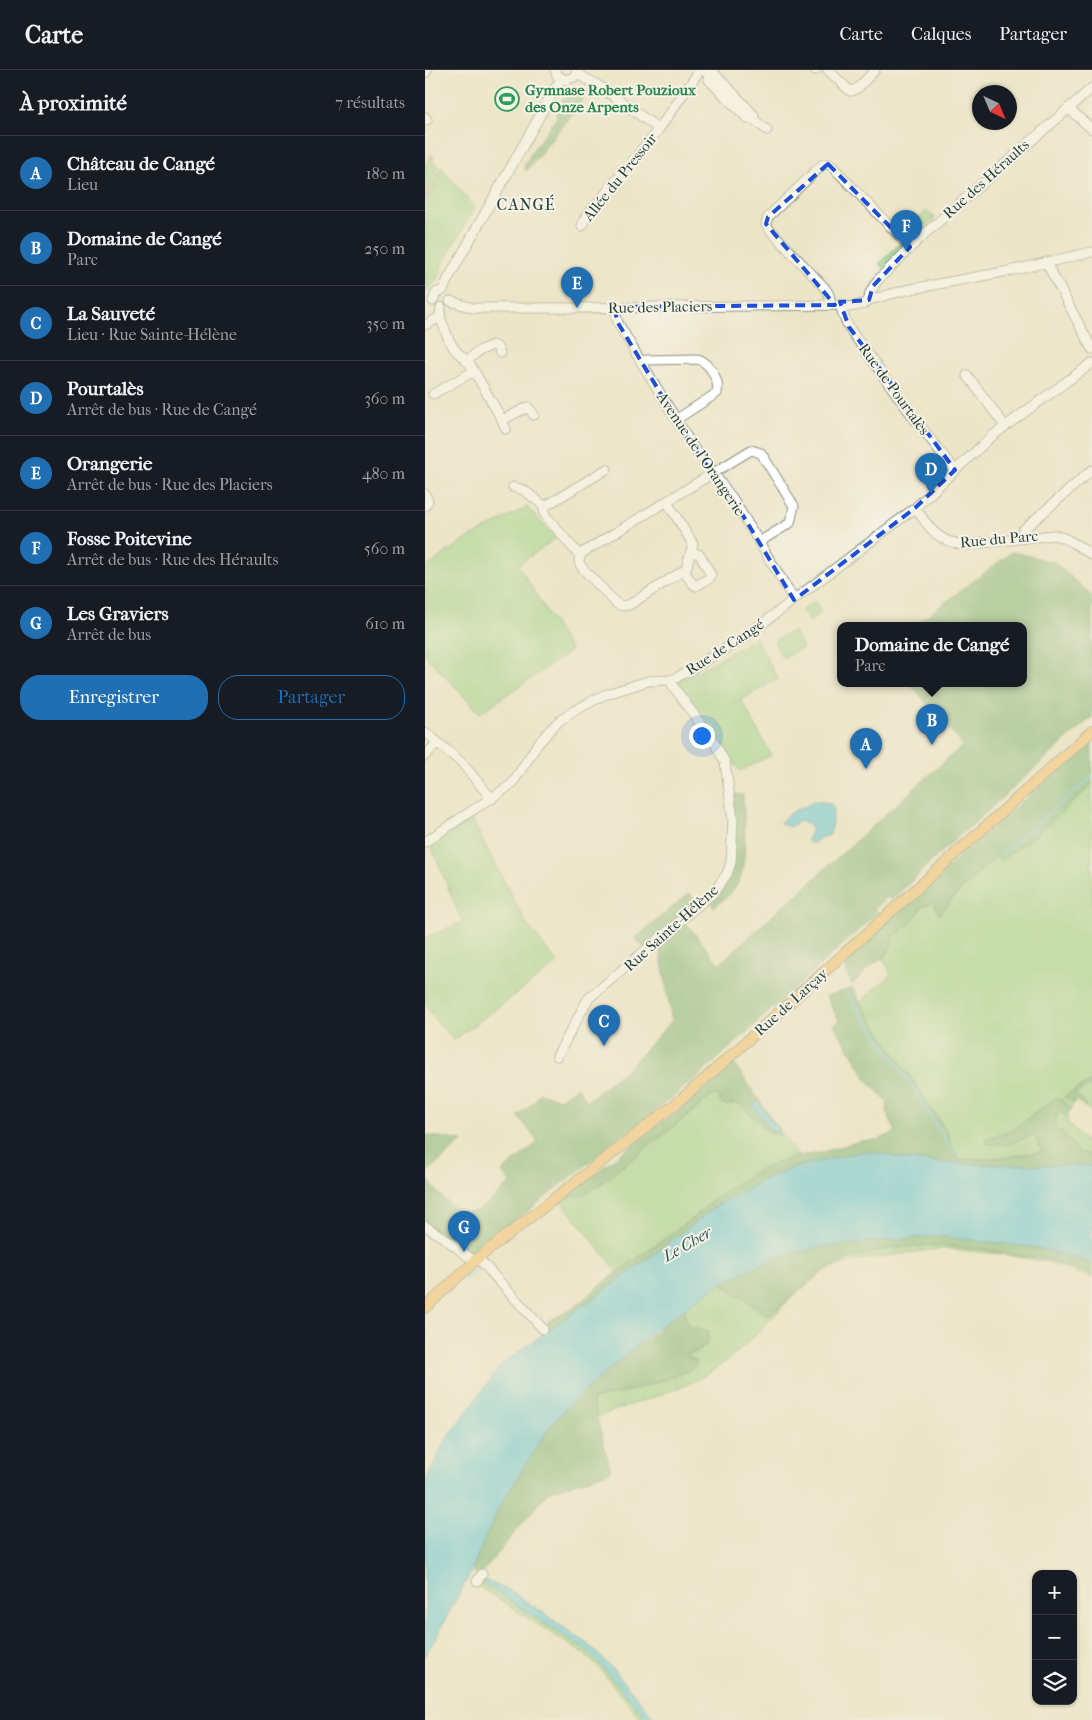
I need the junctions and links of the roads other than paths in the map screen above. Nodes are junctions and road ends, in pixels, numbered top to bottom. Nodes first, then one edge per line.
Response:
1 (555, 70) edge
2 (828, 70) edge
3 (875, 70) edge
4 (704, 71) edge
5 (577, 72) edge
6 (561, 78) junction
7 (1092, 88) edge
8 (1069, 108) junction
9 (659, 129) junction
10 (1092, 129) edge
11 (767, 130) dead end
12 (582, 226) dead end
13 (910, 247) junction
14 (1092, 252) edge
15 (1046, 262) junction
16 (443, 290) junction
17 (869, 300) junction
18 (450, 301) junction
19 (429, 303) edge
20 (841, 304) junction
21 (831, 305) junction
22 (441, 307) junction
23 (614, 307) junction
24 (440, 317) junction
25 (425, 326) edge
26 (1092, 349) edge
27 (500, 353) dead end
28 (466, 361) junction
29 (641, 362) junction
30 (1092, 363) edge
31 (474, 372) junction
32 (967, 375) dead end
33 (433, 394) dead end
34 (534, 415) dead end
35 (677, 419) junction
36 (503, 420) junction
37 (1005, 426) junction
38 (506, 429) dead end
39 (607, 469) dead end
40 (955, 470) junction
41 (1092, 470) edge
42 (713, 474) junction
43 (513, 488) dead end
44 (425, 494) edge
45 (667, 502) junction
46 (425, 506) edge
47 (545, 507) junction
48 (915, 508) junction
49 (1019, 538) junction
50 (759, 542) junction
51 (691, 551) junction
52 (581, 554) junction
53 (1092, 555) edge
54 (684, 571) junction
55 (794, 600) junction
56 (671, 680) junction
57 (1092, 731) edge
58 (425, 732) edge
59 (437, 743) junction
60 (425, 756) edge
61 (492, 798) junction
62 (427, 836) edge
63 (557, 1056) dead end
64 (425, 1226) edge
65 (476, 1260) junction
66 (425, 1308) edge
67 (543, 1329) dead end

1 - 6 street
2 - 3 street
4 - 9 street, Allée du Pressoir
4 - 11 street
5 - 6 street
5 - 9 street
6 - 16 street
7 - 8 street, Rue des Héraults
8 - 10 street
8 - 13 street, Rue des Héraults
9 - 12 street, Allée du Pressoir
13 - 17 street, Rue des Héraults
13 - 21 street
14 - 15 street, Rue des Placiers
15 - 17 street, Rue des Placiers
15 - 26 street
16 - 18 street
16 - 19 street
17 - 20 street, Rue des Placiers
18 - 22 street
18 - 23 street, Rue des Placiers
19 - 22 street
20 - 21 street, Rue des Placiers
20 - 40 street, Rue de Pourtalès
21 - 23 street, Rue des Placiers
22 - 24 street
23 - 29 street, Avenue de l'Orangerie
24 - 25 street
24 - 28 street
27 - 28 street
28 - 31 street
29 - 35 street, Avenue de l'Orangerie
29 - 35 street
30 - 37 street, Rue de Cangé
31 - 33 street
31 - 36 street
32 - 37 street
34 - 36 street
35 - 42 street, Avenue de l'Orangerie
36 - 38 street
37 - 40 street, Rue de Cangé
39 - 47 street
40 - 48 street, Rue de Cangé
41 - 49 street
42 - 45 street
42 - 50 street, Avenue de l'Orangerie
42 - 50 street
43 - 47 street
44 - 46 street
45 - 51 street
45 - 52 street
47 - 52 street
48 - 49 street, Rue du Parc
48 - 55 street, Rue de Cangé
49 - 53 street, Rue du Parc
50 - 55 street, Avenue de l'Orangerie
51 - 54 street
51 - 54 street
52 - 54 street
55 - 56 street, Rue de Cangé
56 - 61 street, Rue de Cangé
56 - 63 street, Rue Sainte-Hélène
57 - 65 main road, Rue de Larçay
58 - 59 street
59 - 60 street
59 - 61 street
61 - 62 street, Rue de Cangé
64 - 65 street
65 - 66 main road, Rue de Larçay
65 - 67 street

